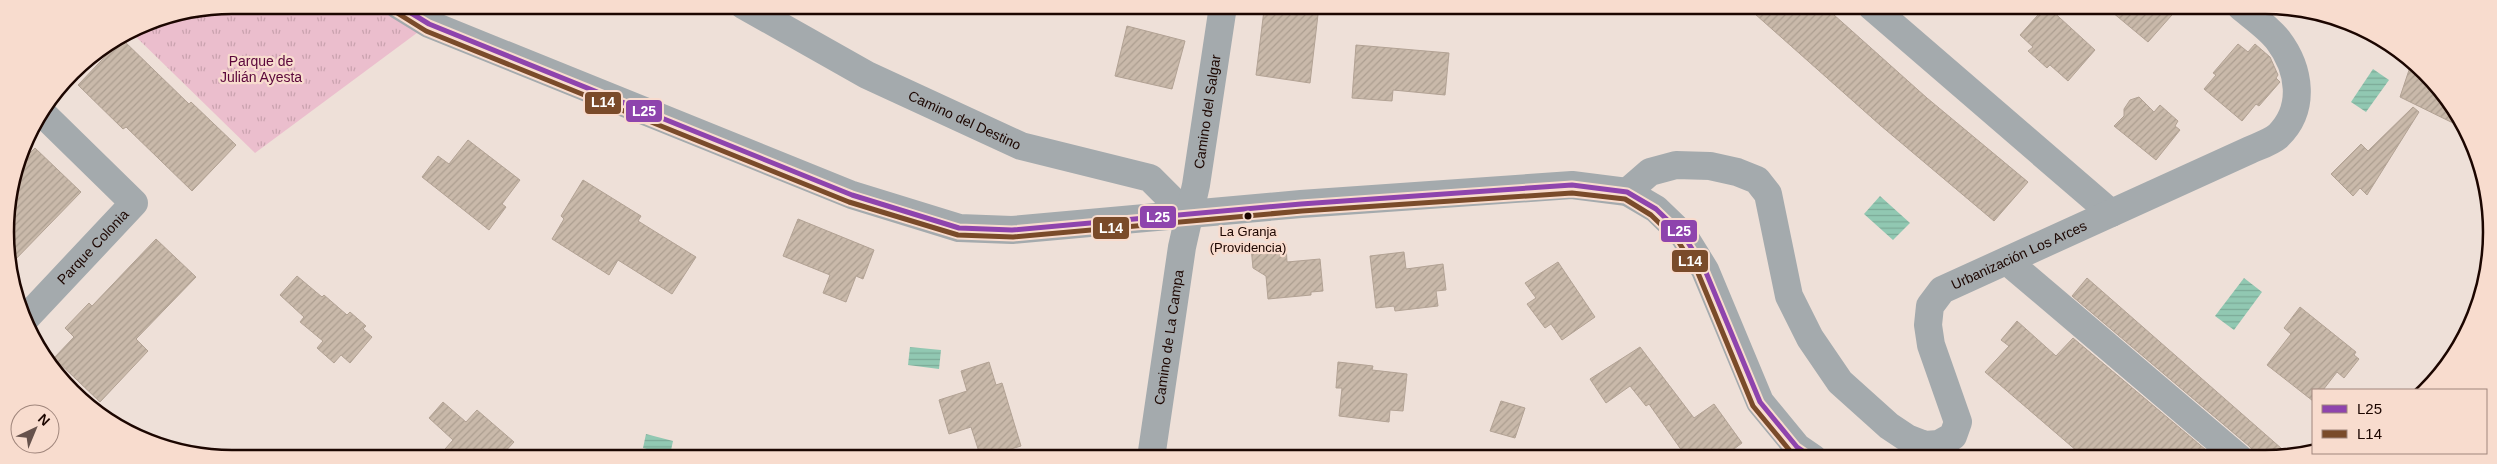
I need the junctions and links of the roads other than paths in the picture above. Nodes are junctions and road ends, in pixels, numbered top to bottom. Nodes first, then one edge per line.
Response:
1 (413, 14) edge
2 (757, 14) edge
3 (1222, 14) edge
4 (1881, 14) edge
5 (2248, 14) edge
6 (47, 118) edge
7 (1627, 192) junction
8 (2112, 213) junction
9 (1188, 216) junction
10 (2007, 261) junction
11 (29, 314) edge
12 (1152, 450) edge
13 (1801, 450) edge
14 (2230, 450) edge

1 - 9 street
2 - 9 street, Camino del Destino
3 - 9 street, Camino del Salgar
4 - 8 street
5 - 8 street, Urbanización Los Arces
6 - 11 street, Parque Colonia
7 - 9 street
7 - 10 street, Urbanización Los Arces
7 - 13 street
8 - 10 street, Urbanización Los Arces
9 - 12 street, Camino de La Campa
10 - 14 street

